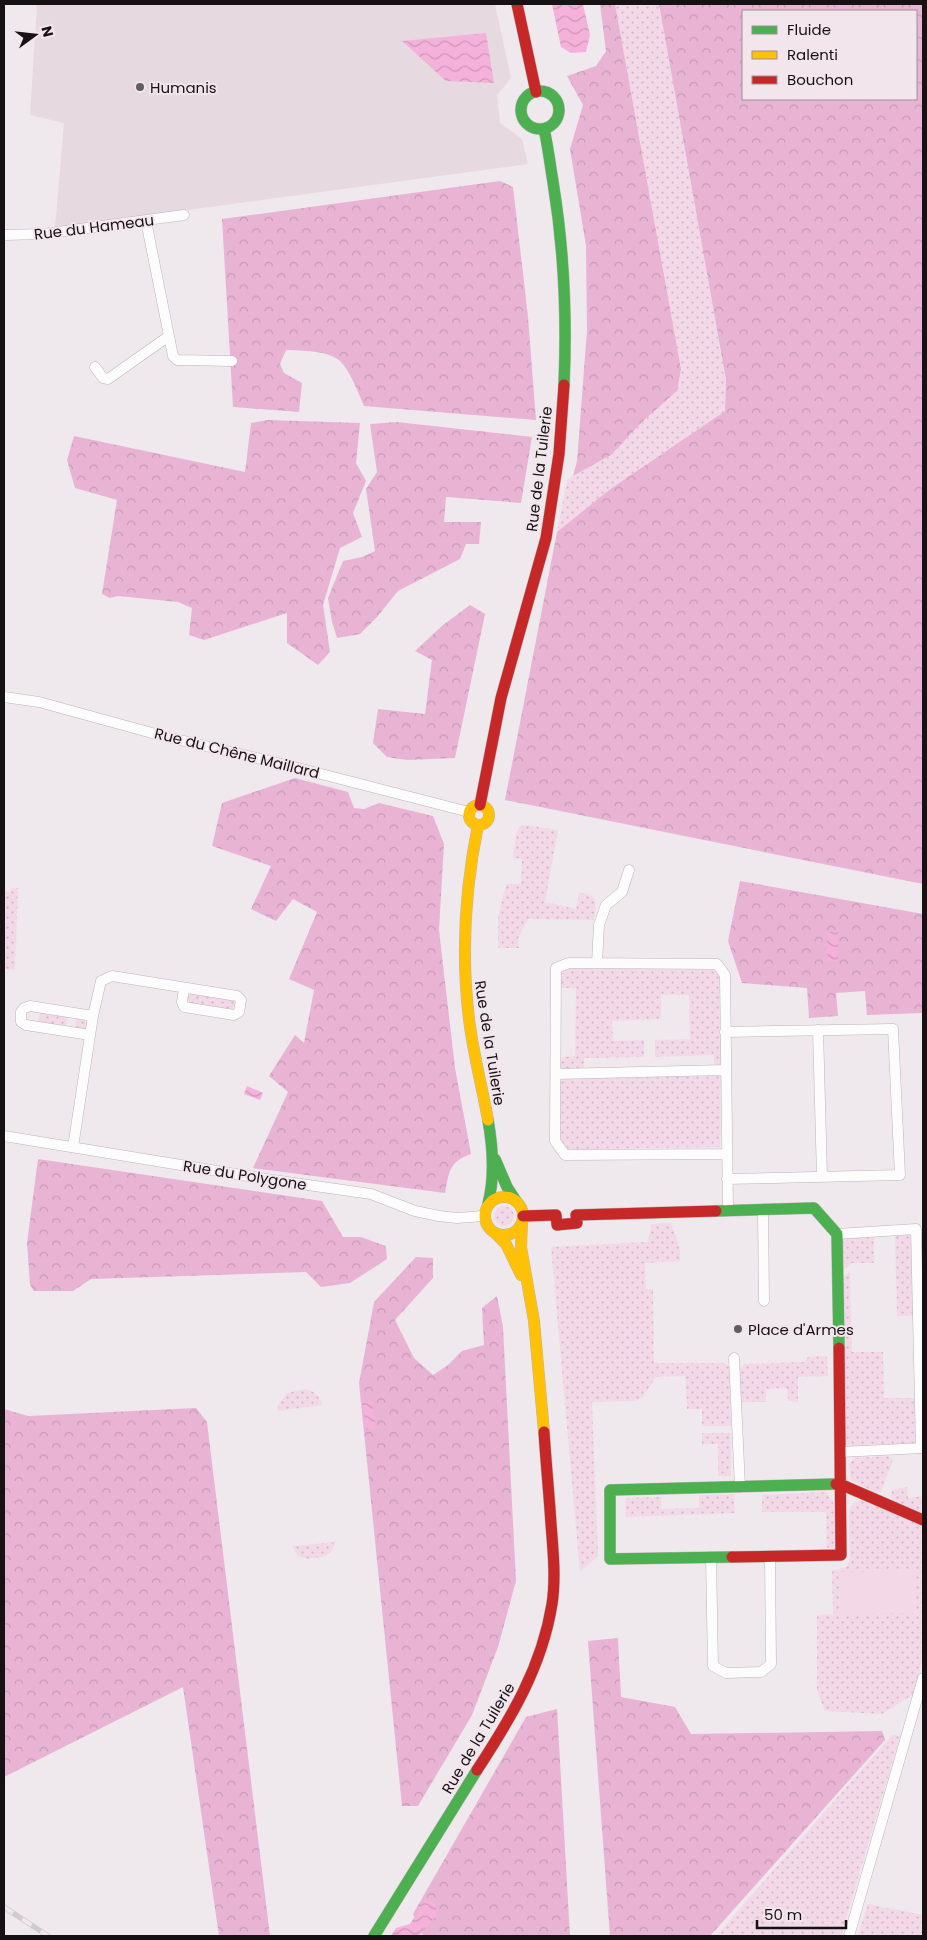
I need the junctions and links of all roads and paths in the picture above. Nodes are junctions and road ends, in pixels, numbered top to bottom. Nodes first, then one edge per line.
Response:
1 (517, 4) edge
2 (536, 92) junction
3 (544, 129) junction
4 (184, 215) dead end
5 (146, 221) junction
6 (4, 235) edge
7 (169, 336) junction
8 (232, 361) dead end
9 (95, 367) dead end
10 (4, 697) edge
11 (480, 805) junction
12 (469, 812) junction
13 (478, 825) junction
14 (629, 870) dead end
15 (597, 963) junction
16 (184, 988) junction
17 (93, 1016) junction
18 (818, 1030) junction
19 (725, 1032) junction
20 (90, 1035) junction
21 (726, 1070) junction
22 (556, 1074) junction
23 (4, 1136) edge
24 (491, 1146) junction
25 (73, 1147) junction
26 (727, 1154) junction
27 (822, 1177) junction
28 (727, 1179) junction
29 (516, 1201) junction
30 (488, 1204) junction
31 (763, 1209) junction
32 (728, 1210) junction
33 (484, 1216) junction
34 (522, 1219) junction
35 (495, 1233) junction
36 (837, 1234) junction
37 (530, 1297) junction
38 (764, 1301) dead end
39 (734, 1358) dead end
40 (922, 1448) edge
41 (840, 1452) junction
42 (840, 1484) junction
43 (740, 1487) junction
44 (923, 1520) edge
45 (770, 1556) junction
46 (710, 1557) junction
47 (923, 1678) edge
48 (374, 1936) edge
49 (849, 1936) edge

1 - 2 street
2 - 3 street
2 - 3 street
3 - 11 street, Rue de la Tuilerie
4 - 5 street, Rue du Hameau
5 - 6 street, Rue du Hameau
5 - 7 street
7 - 8 street
7 - 9 street
10 - 12 street, Rue du Chêne Maillard
11 - 12 street
11 - 13 street
12 - 13 street
13 - 24 street, Rue de la Tuilerie
14 - 15 street
15 - 19 street
15 - 22 street
16 - 16 street
16 - 17 street
17 - 20 street
17 - 20 street
18 - 19 street
18 - 27 street
18 - 27 street
19 - 21 street
20 - 25 street
21 - 22 street
21 - 26 street
22 - 26 street
23 - 25 street, Rue du Polygone
24 - 29 street, Rue de la Tuilerie
24 - 30 street, Rue de la Tuilerie
25 - 33 street, Rue du Polygone
26 - 28 street
27 - 28 street
28 - 32 street
29 - 30 street
29 - 34 street
30 - 33 street
31 - 32 street
31 - 36 street
31 - 38 street
32 - 34 street
33 - 35 street
34 - 35 street
34 - 37 street, Rue de la Tuilerie
35 - 37 street, Rue de la Tuilerie
36 - 40 street
36 - 41 street
37 - 48 street, Rue de la Tuilerie
39 - 43 street
40 - 41 street
41 - 42 street
42 - 43 street
42 - 44 street
42 - 45 street
43 - 46 street
45 - 46 street
45 - 46 street
47 - 49 street

